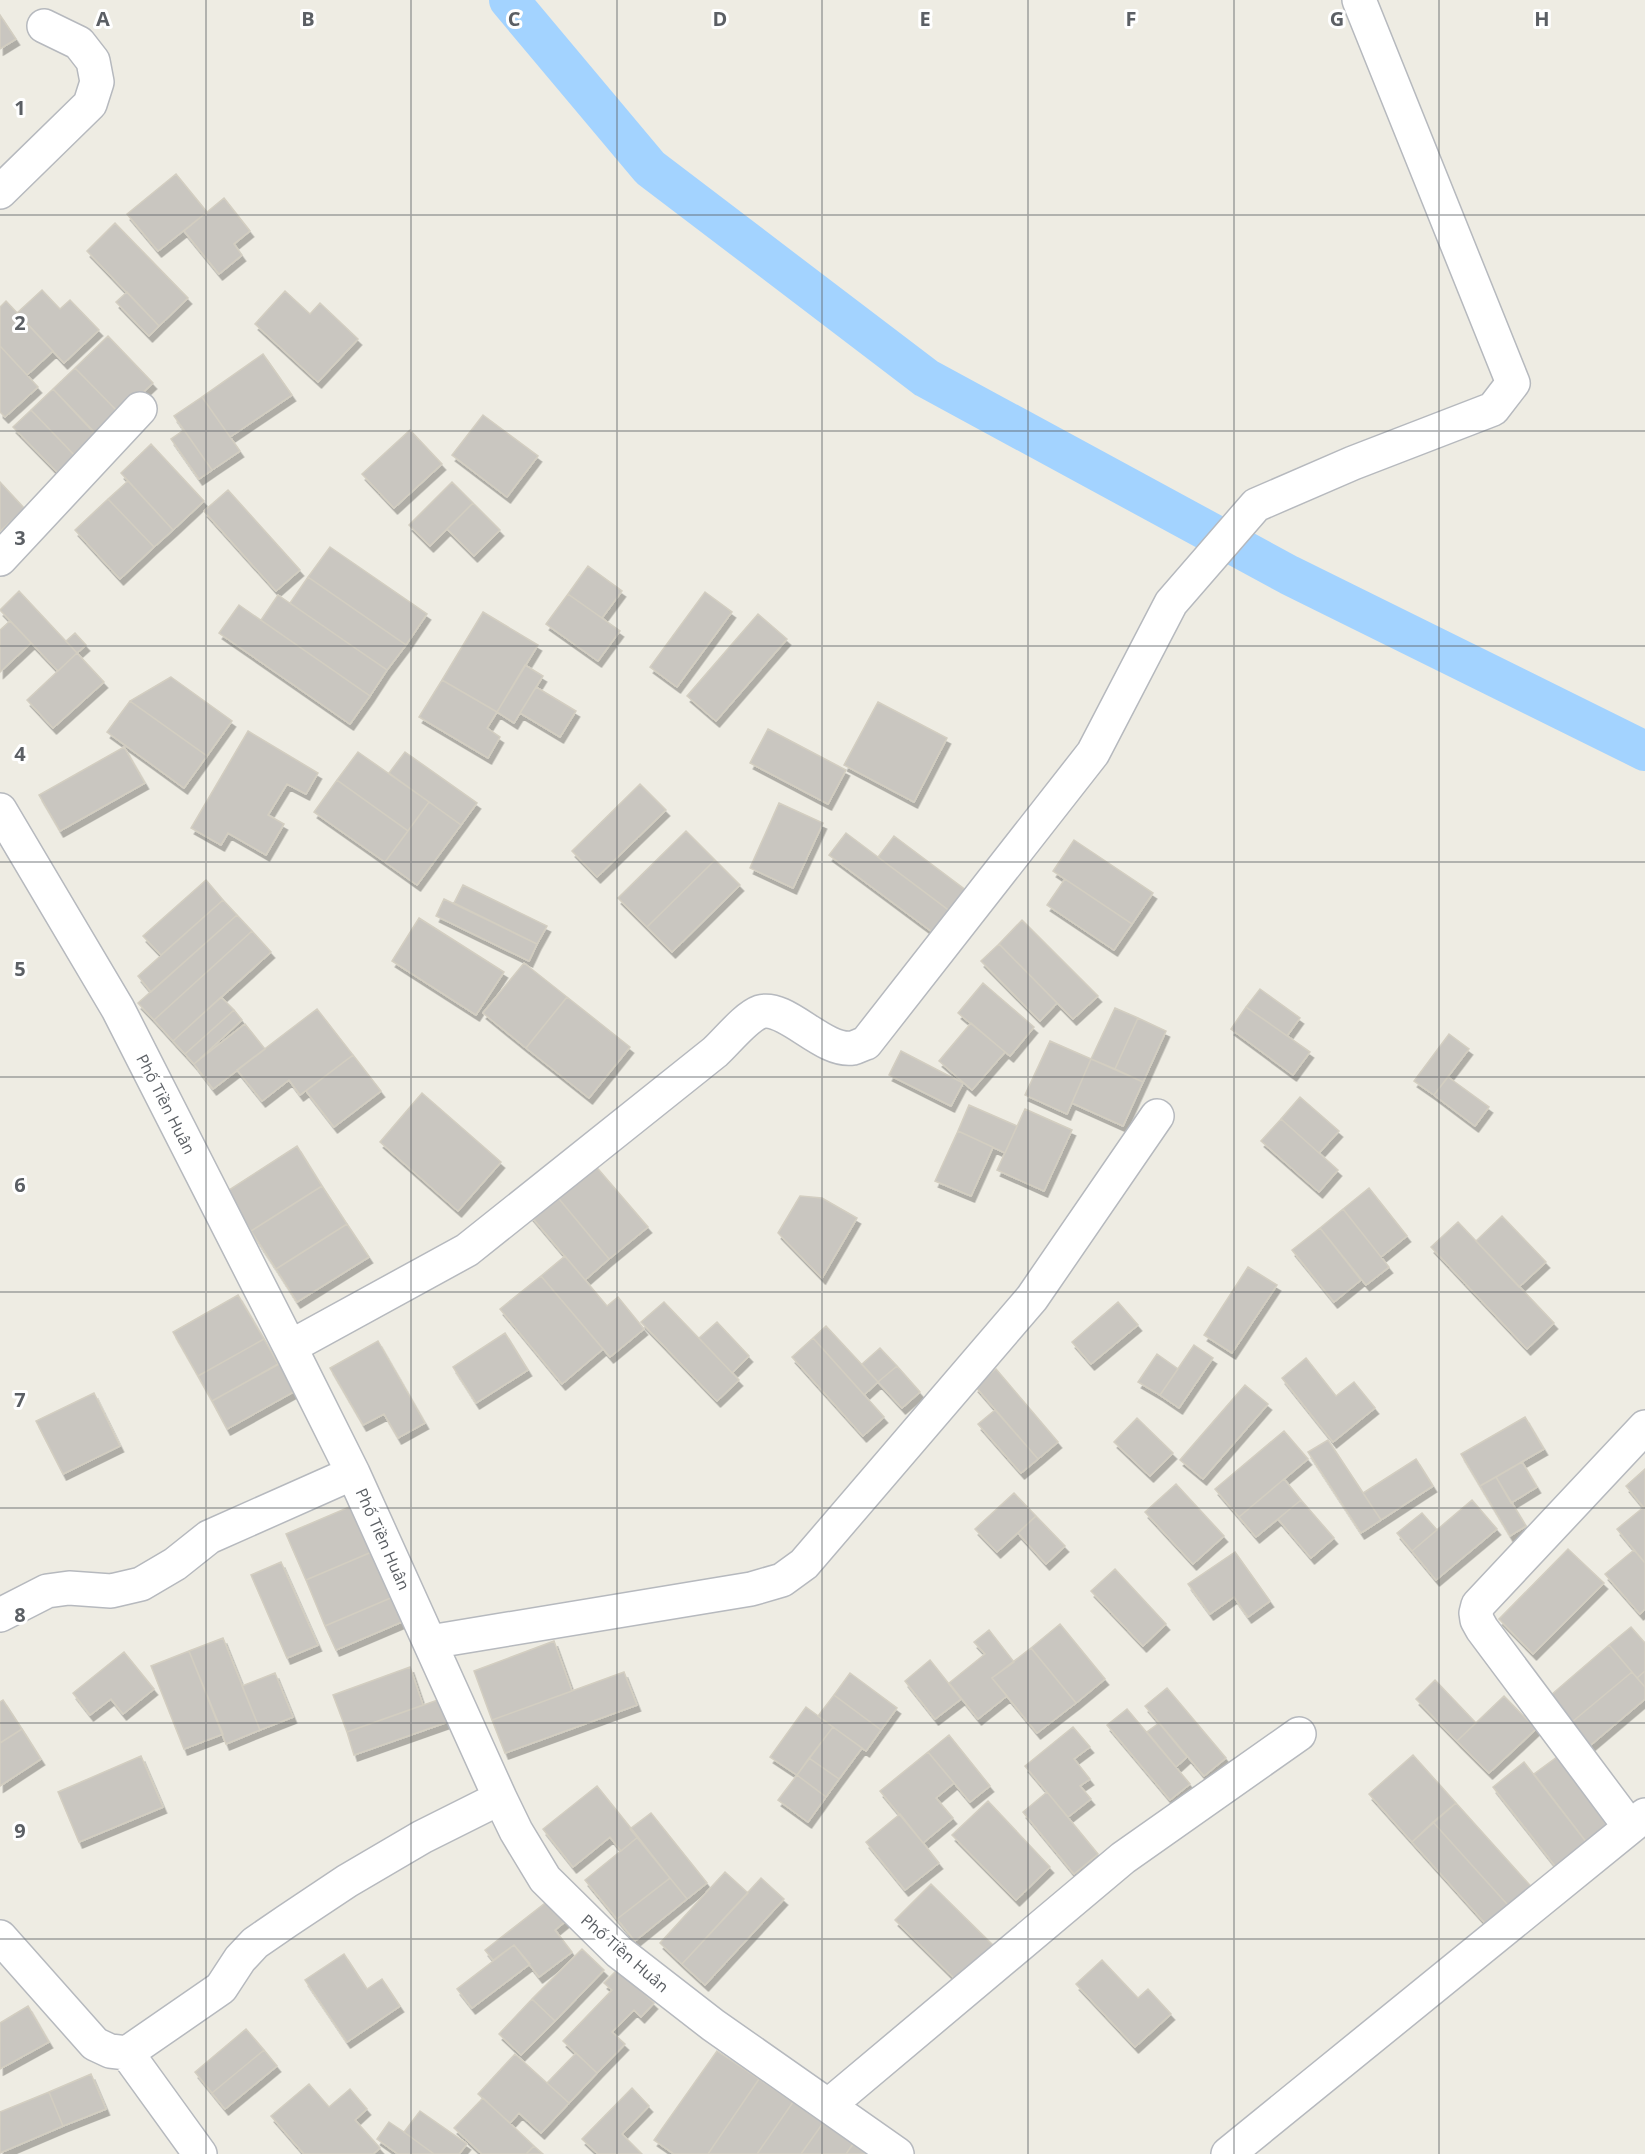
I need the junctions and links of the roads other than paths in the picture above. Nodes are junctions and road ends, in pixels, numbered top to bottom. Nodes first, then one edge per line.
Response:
1 (1359, 0) edge
2 (44, 26) dead end
3 (0, 192) edge
4 (140, 410) dead end
5 (0, 559) edge
6 (0, 810) edge
7 (1157, 1116) dead end
8 (290, 1347) junction
9 (1645, 1427) edge
10 (353, 1473) junction
11 (0, 1616) edge
12 (430, 1642) junction
13 (1299, 1734) dead end
14 (500, 1798) junction
15 (1637, 1821) edge
16 (0, 1937) edge
17 (127, 2053) junction
18 (829, 2105) junction
19 (200, 2154) edge
20 (897, 2154) edge
21 (1228, 2154) edge

1 - 8 street
2 - 3 street
4 - 5 street
6 - 8 street, Phố Tiền Huân
7 - 12 street
8 - 10 street, Phố Tiền Huân
9 - 15 street
10 - 11 street
10 - 12 street, Phố Tiền Huân
12 - 14 street, Phố Tiền Huân
13 - 18 street
14 - 17 street
14 - 18 street, Phố Tiền Huân
15 - 21 street
16 - 17 street
17 - 19 street
18 - 20 street, Phố Tiền Huân

